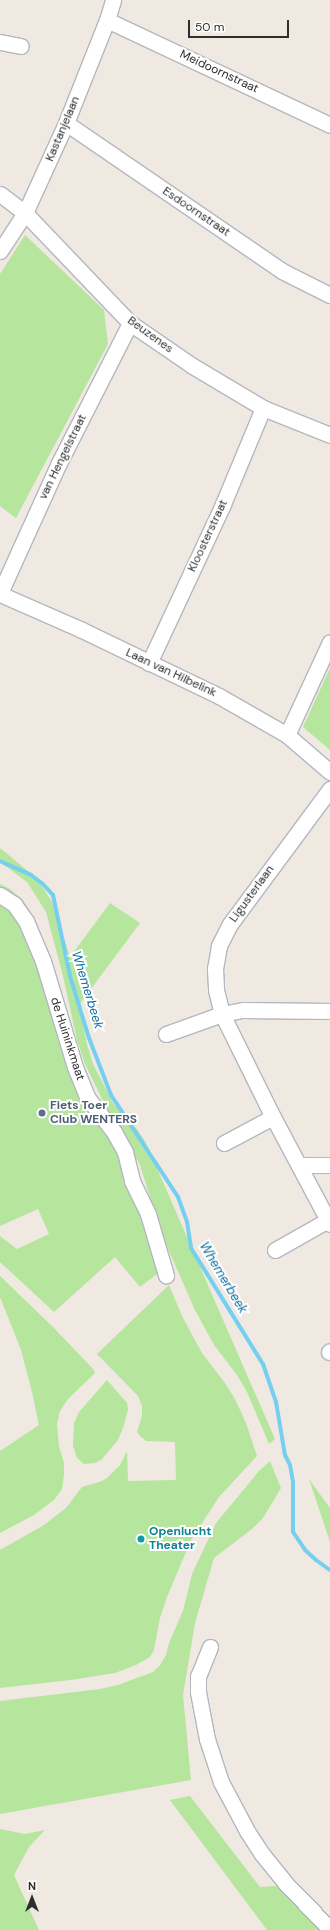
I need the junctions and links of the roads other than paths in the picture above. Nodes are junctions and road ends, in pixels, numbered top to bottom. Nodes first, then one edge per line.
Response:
1 (113, 0) edge
2 (107, 20) junction
3 (0, 42) edge
4 (21, 46) dead end
5 (66, 123) junction
6 (330, 125) edge
7 (0, 194) edge
8 (25, 213) junction
9 (0, 251) edge
10 (330, 295) edge
11 (130, 323) junction
12 (263, 408) junction
13 (330, 435) edge
14 (0, 594) edge
15 (330, 642) edge
16 (149, 663) junction
17 (287, 735) junction
18 (330, 772) edge
19 (330, 790) edge
20 (0, 895) edge
21 (330, 1011) edge
22 (222, 1014) junction
23 (166, 1034) dead end
24 (273, 1117) junction
25 (224, 1142) dead end
26 (300, 1165) junction
27 (330, 1165) edge
28 (329, 1222) edge
29 (275, 1250) dead end
30 (166, 1275) dead end
31 (210, 1647) dead end
32 (330, 1929) edge

1 - 2 street, Kastanjelaan
2 - 5 street, Kastanjelaan
2 - 6 street, Meidoornstraat
3 - 4 street
5 - 8 street, Kastanjelaan
5 - 10 street, Esdoornstraat
7 - 8 street, Beuzenes
8 - 9 street, Kastanjelaan
8 - 11 street, Beuzenes
11 - 12 street, Beuzenes
11 - 14 street, van Hengelstraat
12 - 13 street, Beuzenes
12 - 16 street, Kloosterstraat
14 - 16 street, Laan van Hilbelink
15 - 17 street
16 - 17 street, Laan van Hilbelink
17 - 18 street, Laan van Hilbelink
19 - 22 street, Ligusterlaan
20 - 30 street, de Huininkmaat
21 - 22 street
22 - 23 street
22 - 24 street, Ligusterlaan
24 - 25 street
24 - 26 street, Ligusterlaan
26 - 27 street
26 - 28 street, Ligusterlaan
28 - 29 street, Ligusterlaan
31 - 32 street

